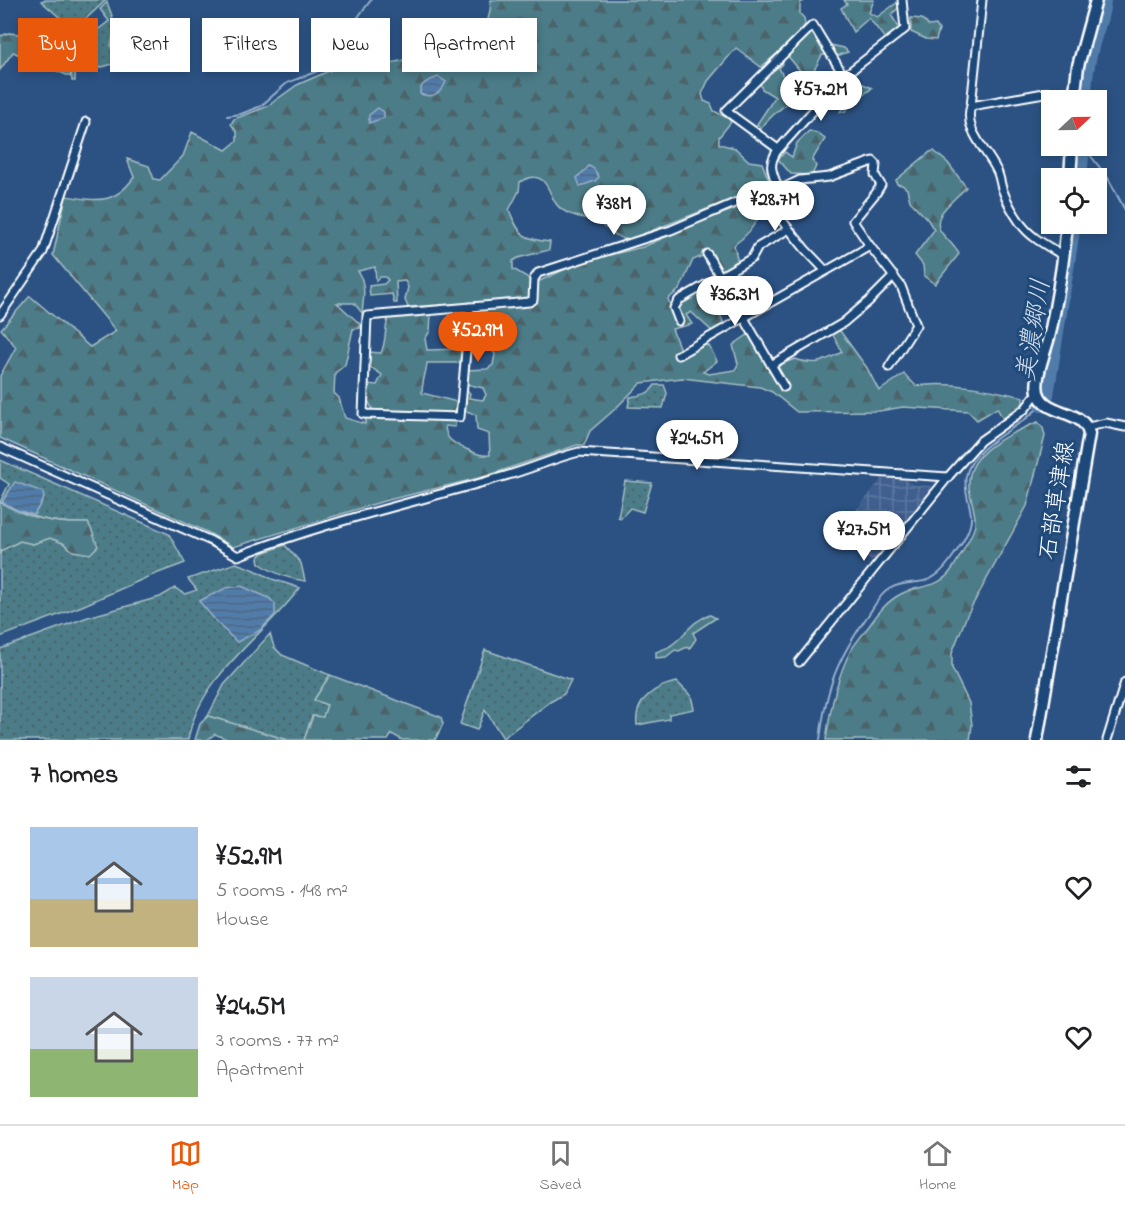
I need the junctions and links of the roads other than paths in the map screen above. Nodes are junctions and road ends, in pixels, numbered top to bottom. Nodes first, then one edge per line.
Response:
1 (902, 0) edge
2 (981, 0) edge
3 (1096, 0) edge
4 (844, 76) junction
5 (1075, 90) edge
6 (1041, 94) edge
7 (971, 106) junction
8 (86, 122) dead end
9 (778, 149) junction
10 (778, 188) junction
11 (759, 193) junction
12 (768, 202) junction
13 (789, 229) junction
14 (1065, 234) edge
15 (870, 246) junction
16 (707, 254) dead end
17 (1062, 255) junction
18 (825, 270) junction
19 (894, 276) junction
20 (719, 277) junction
21 (470, 307) junction
22 (0, 315) edge
23 (744, 317) junction
24 (679, 321) dead end
25 (678, 355) dead end
26 (771, 364) junction
27 (889, 368) dead end
28 (784, 387) dead end
29 (1040, 395) junction
30 (1125, 427) edge
31 (1088, 428) junction
32 (0, 447) edge
33 (948, 477) junction
34 (798, 662) dead end
35 (1125, 682) edge
36 (1037, 740) edge
37 (1107, 740) edge

1 - 4 street
2 - 7 street
3 - 5 main road
4 - 9 street
4 - 9 street
6 - 7 street
7 - 17 street
8 - 22 street
9 - 10 street
10 - 11 street
10 - 12 street
10 - 15 street
11 - 12 street
11 - 21 street
12 - 13 street
13 - 18 street
13 - 20 street
14 - 17 main road
15 - 18 street
15 - 19 street
16 - 20 street
17 - 29 main road
18 - 23 street
19 - 26 street
19 - 27 street
20 - 23 street
20 - 24 street
21 - 21 street
23 - 25 street
23 - 26 street
26 - 28 street
29 - 31 main road, 石部草津線
29 - 33 street
30 - 31 street
31 - 36 main road, 石部草津線
32 - 33 street
33 - 34 street
35 - 37 street

